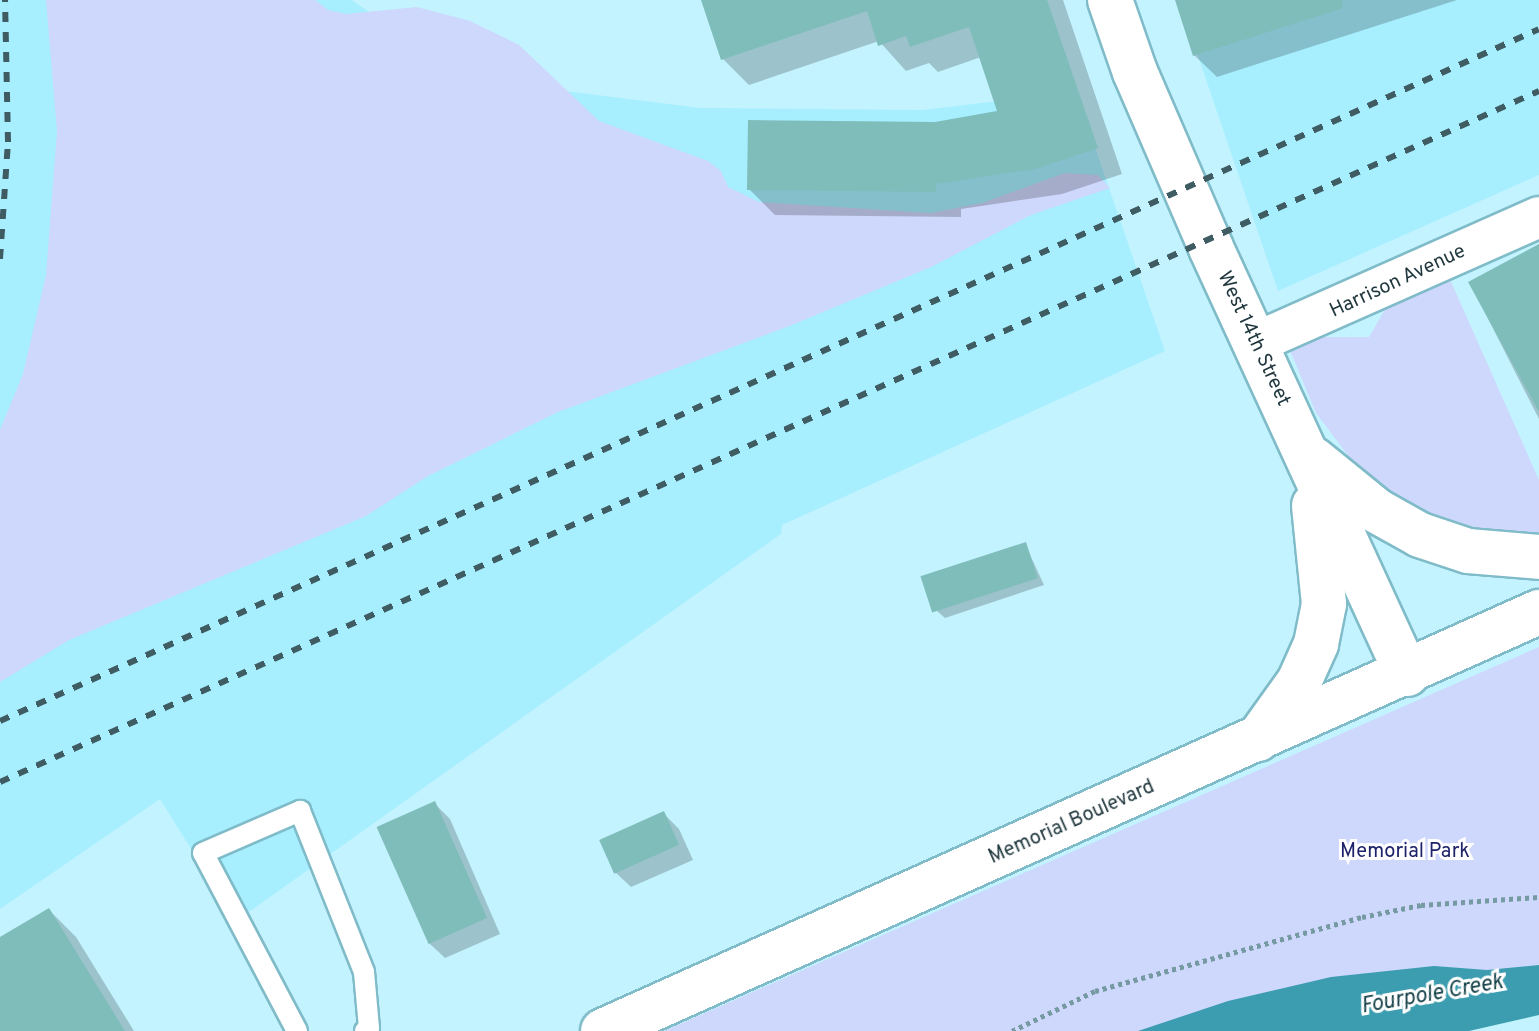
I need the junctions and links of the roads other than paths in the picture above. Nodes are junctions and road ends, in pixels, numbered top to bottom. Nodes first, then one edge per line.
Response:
1 (1110, 0) edge
2 (1539, 217) edge
3 (1255, 343) junction
4 (1305, 453) junction
5 (1539, 557) edge
6 (1539, 612) edge
7 (1407, 674) junction
8 (1258, 740) junction
9 (297, 1031) edge
10 (365, 1031) edge
11 (603, 1031) edge

1 - 3 street, West 14th Street
2 - 3 street, Harrison Avenue
3 - 4 street, West 14th Street
4 - 5 street
4 - 7 street, West 14th Street
4 - 8 street
6 - 7 street, Memorial Boulevard
7 - 8 street, Memorial Boulevard
8 - 11 street, Memorial Boulevard
9 - 10 lane

